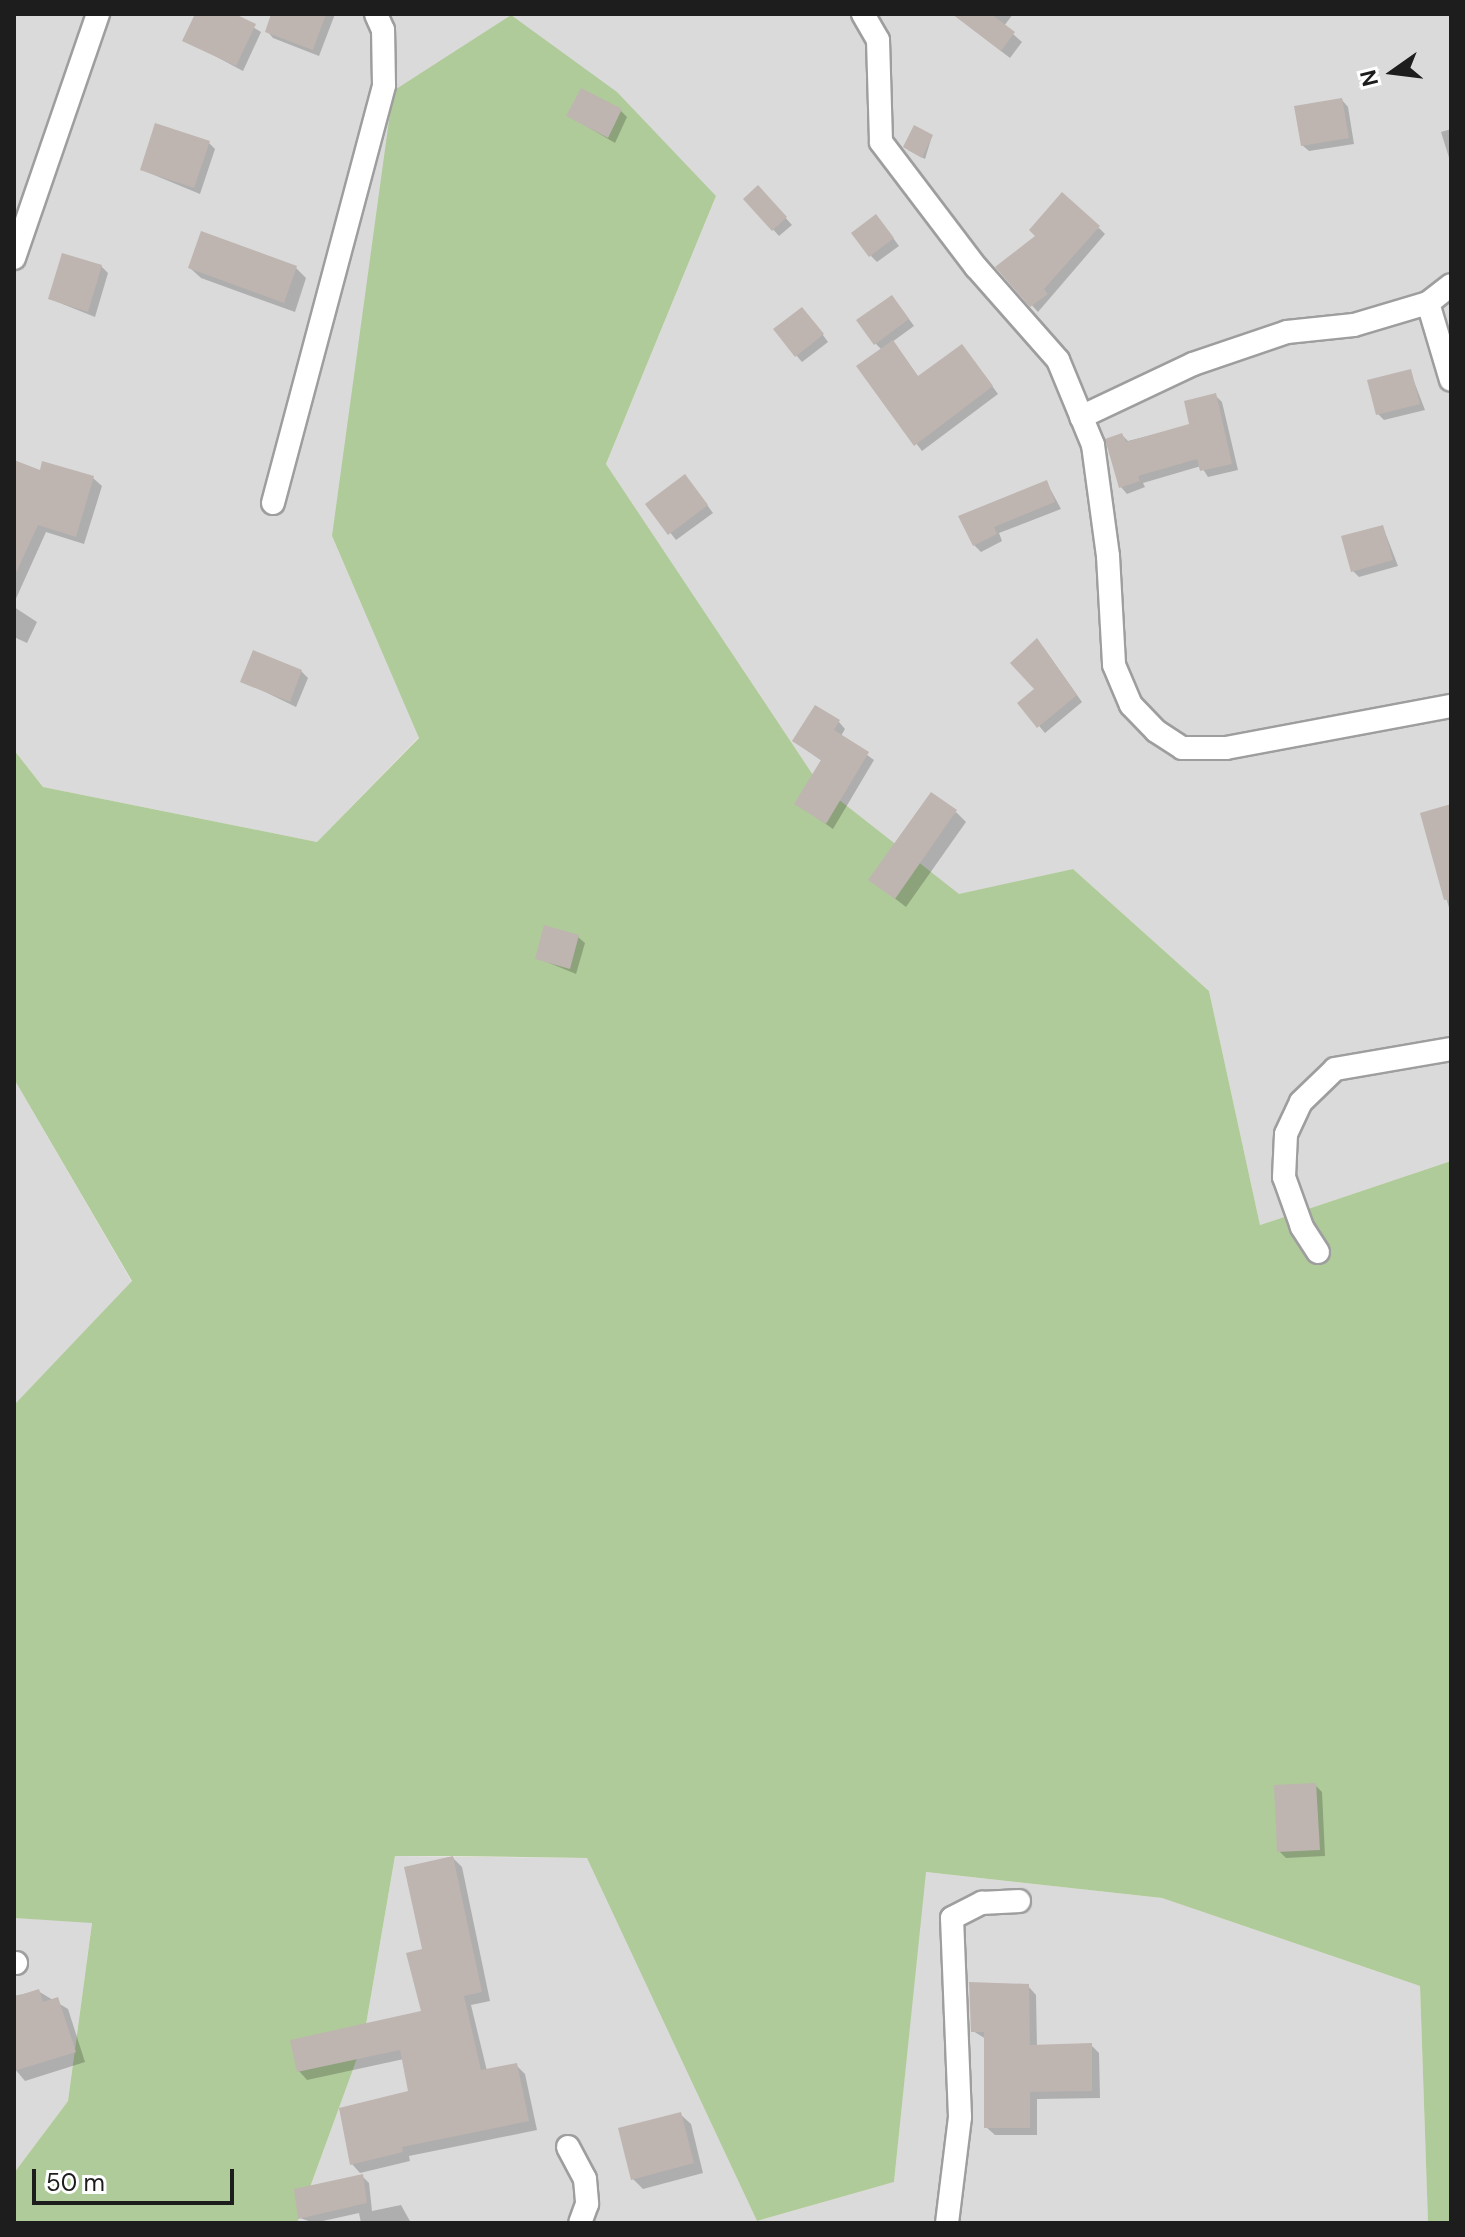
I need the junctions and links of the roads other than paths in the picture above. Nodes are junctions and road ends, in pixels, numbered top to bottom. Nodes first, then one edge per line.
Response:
1 (98, 14) edge
2 (376, 14) edge
3 (863, 14) edge
4 (14, 258) edge
5 (1451, 285) edge
6 (1428, 303) junction
7 (1451, 380) edge
8 (1081, 417) junction
9 (273, 503) dead end
10 (1451, 706) edge
11 (1451, 1049) edge
12 (1318, 1252) dead end
13 (1019, 1901) dead end
14 (568, 2147) dead end
15 (580, 2223) edge
16 (947, 2223) edge

1 - 4 street
2 - 9 street
3 - 8 street
5 - 6 street
6 - 7 street
6 - 8 street
8 - 10 street
11 - 12 street
13 - 16 street
14 - 15 street

